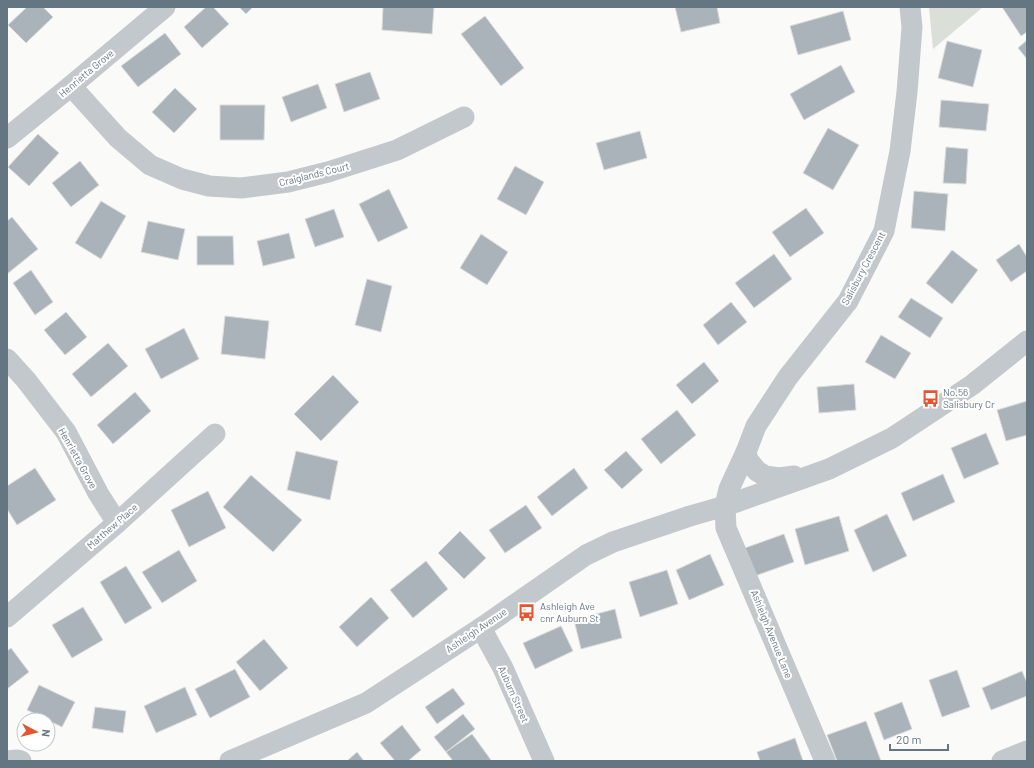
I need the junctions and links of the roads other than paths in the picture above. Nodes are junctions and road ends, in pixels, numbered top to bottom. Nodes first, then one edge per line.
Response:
1 (165, 7) edge
2 (910, 7) edge
3 (71, 86) junction
4 (464, 118) dead end
5 (7, 138) edge
6 (1027, 340) edge
7 (7, 359) edge
8 (216, 434) dead end
9 (746, 452) junction
10 (829, 469) junction
11 (724, 506) junction
12 (117, 523) junction
13 (7, 617) edge
14 (481, 628) junction
15 (1027, 751) edge
16 (7, 761) edge
17 (21, 761) edge
18 (230, 761) edge
19 (544, 761) edge
20 (825, 761) edge
21 (1002, 761) edge

1 - 3 street, Henrietta Grove
2 - 9 street, Salisbury Crescent
3 - 4 street, Craiglands Court
3 - 5 street, Henrietta Grove
6 - 10 street
7 - 12 street, Henrietta Grove
8 - 12 street, Matthew Place
9 - 10 street
9 - 11 street, Salisbury Crescent
10 - 11 street
11 - 14 street, Ashleigh Avenue
11 - 20 street, Ashleigh Avenue Lane
12 - 13 street, Matthew Place
14 - 18 street, Ashleigh Avenue
14 - 19 street, Auburn Street
15 - 21 street
16 - 17 street

